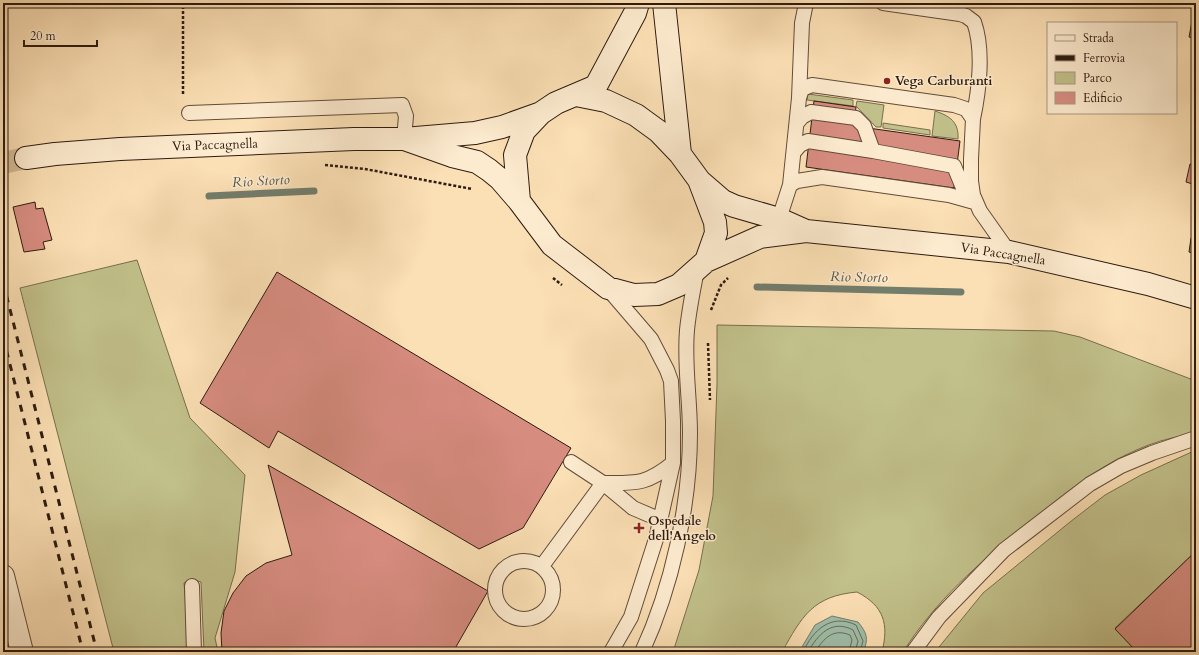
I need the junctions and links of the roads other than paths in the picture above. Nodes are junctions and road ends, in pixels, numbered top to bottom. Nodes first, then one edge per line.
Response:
1 (638, 3) edge
2 (664, 3) edge
3 (806, 3) edge
4 (883, 3) edge
5 (576, 95) junction
6 (798, 98) junction
7 (189, 113) road end
8 (541, 113) junction
9 (973, 119) junction
10 (797, 124) junction
11 (404, 139) junction
12 (873, 151) junction
13 (794, 152) junction
14 (680, 154) junction
15 (26, 158) tunnel mouth
16 (699, 180) junction
17 (790, 185) junction
18 (519, 201) junction
19 (972, 201) junction
20 (779, 220) junction
21 (806, 231) junction
22 (1009, 252) junction
23 (701, 266) junction
24 (608, 288) junction
25 (1196, 298) edge
26 (1196, 438) edge
27 (571, 462) dead end
28 (673, 463) junction
29 (603, 483) junction
30 (661, 520) junction
31 (542, 566) junction
32 (3, 576) edge
33 (192, 586) dead end
34 (22, 652) edge
35 (194, 652) edge
36 (611, 652) edge
37 (642, 652) edge
38 (913, 652) edge

1 - 5 main road
2 - 14 main road
3 - 6 lane
4 - 9 lane
5 - 8 main road
5 - 14 main road
6 - 9 lane
6 - 10 lane
7 - 11 lane
8 - 11 main road, Via Paccagnella
8 - 18 main road
9 - 19 lane
10 - 12 lane
10 - 13 lane
11 - 15 main road, Via Paccagnella
11 - 18 main road, Via Paccagnella
12 - 13 lane
12 - 19 lane
13 - 17 lane
14 - 16 main road
16 - 20 main road, Via Paccagnella
16 - 23 main road
17 - 19 lane
17 - 20 lane
18 - 24 main road, Via Paccagnella
19 - 22 lane
20 - 21 main road, Via Paccagnella
21 - 22 main road, Via Paccagnella
21 - 23 main road, Via Paccagnella
22 - 25 main road, Via Paccagnella
23 - 24 main road, Via Paccagnella
23 - 37 lane
24 - 28 lane
26 - 38 lane
27 - 29 lane
28 - 29 lane
28 - 30 lane
29 - 30 lane
29 - 31 lane
30 - 36 lane
31 - 31 lane
32 - 34 main road
33 - 35 lane

